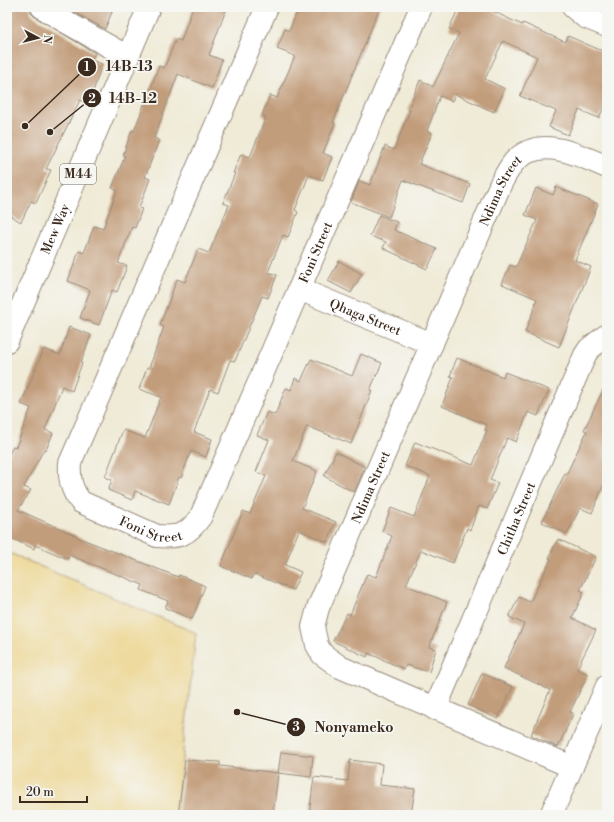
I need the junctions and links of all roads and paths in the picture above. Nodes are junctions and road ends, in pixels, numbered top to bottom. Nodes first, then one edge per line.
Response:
1 (42, 7) edge
2 (149, 7) edge
3 (267, 7) edge
4 (421, 7) edge
5 (573, 7) edge
6 (607, 26) edge
7 (128, 57) junction
8 (607, 167) edge
9 (299, 289) junction
10 (607, 335) edge
11 (7, 341) edge
12 (432, 344) junction
13 (607, 686) edge
14 (435, 709) junction
15 (572, 768) junction
16 (551, 815) edge

1 - 7 street
2 - 7 street, Mew Way / M44
3 - 9 street, Foni Street
4 - 9 street, Foni Street
5 - 6 street
7 - 11 street, Mew Way / M44
8 - 12 street, Ndima Street
9 - 12 street, Qhaga Street
10 - 14 street, Chitha Street
12 - 14 street, Ndima Street
13 - 15 street
14 - 15 street, Ndima Street
15 - 16 street

